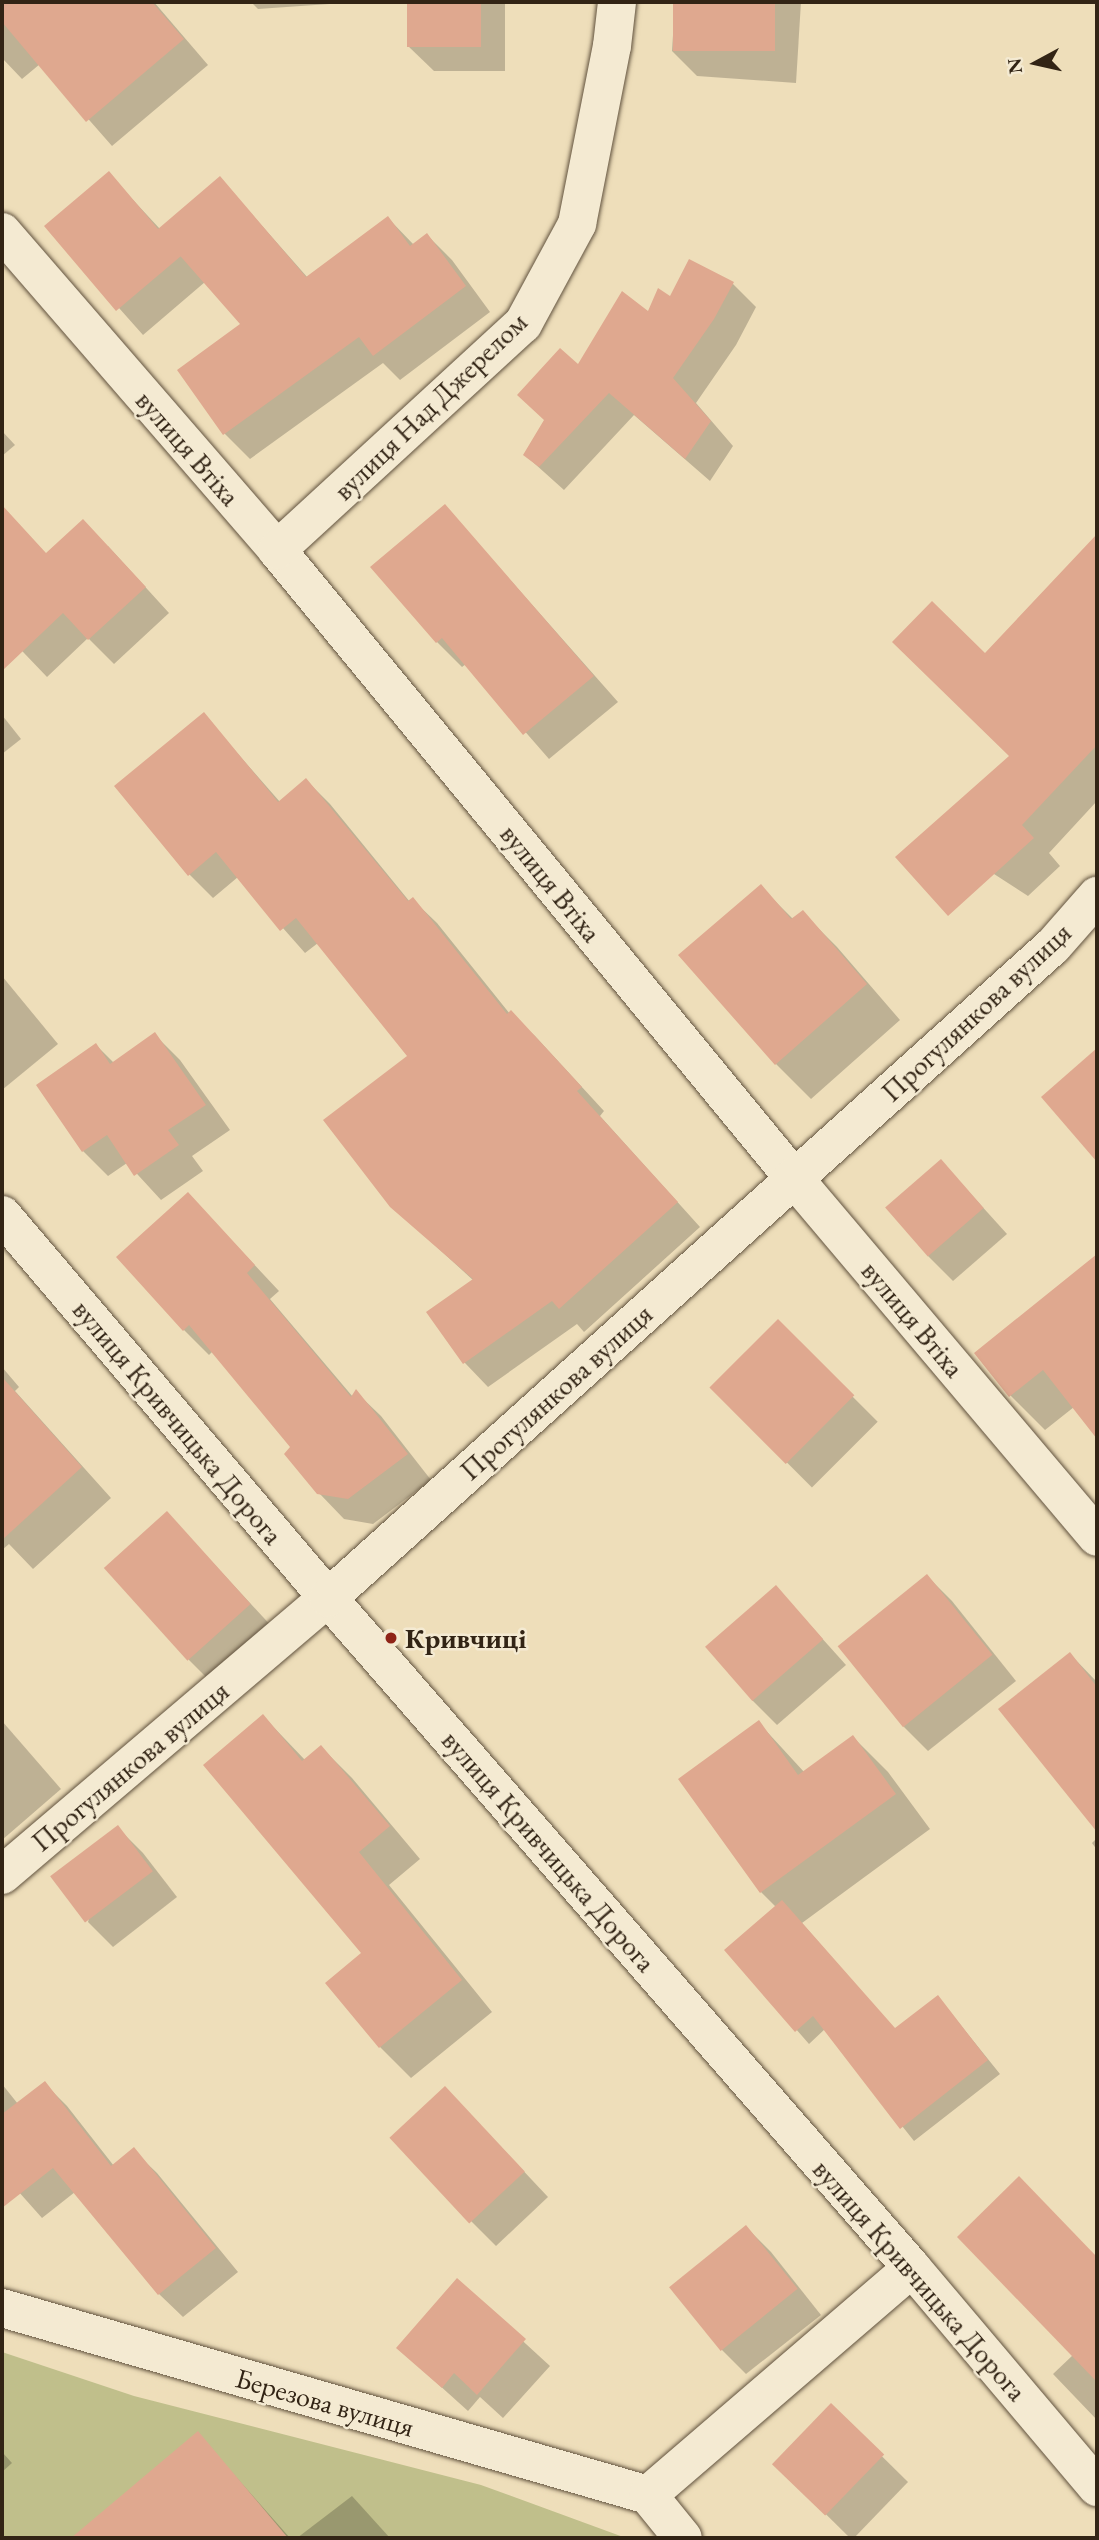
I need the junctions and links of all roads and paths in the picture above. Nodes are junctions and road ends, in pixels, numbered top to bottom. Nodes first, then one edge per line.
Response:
1 (617, 2) edge
2 (2, 232) edge
3 (277, 550) junction
4 (1097, 897) edge
5 (793, 1177) junction
6 (2, 1215) edge
7 (1097, 1537) edge
8 (328, 1598) junction
9 (2, 1874) edge
10 (912, 2268) junction
11 (2, 2308) edge
12 (1097, 2487) edge
13 (648, 2496) junction
14 (683, 2538) edge

1 - 3 street, вулиця Над Джерелом
2 - 3 street, вулиця Втіха
3 - 5 street, вулиця Втіха
4 - 5 street, Прогулянкова вулиця
5 - 7 street, вулиця Втіха
5 - 8 street, Прогулянкова вулиця
6 - 8 street, вулиця Кривчицька Дорога
8 - 9 street, Прогулянкова вулиця
8 - 10 street, вулиця Кривчицька Дорога
10 - 12 street, вулиця Кривчицька Дорога
10 - 13 street
11 - 13 street, Березова вулиця
13 - 14 street

